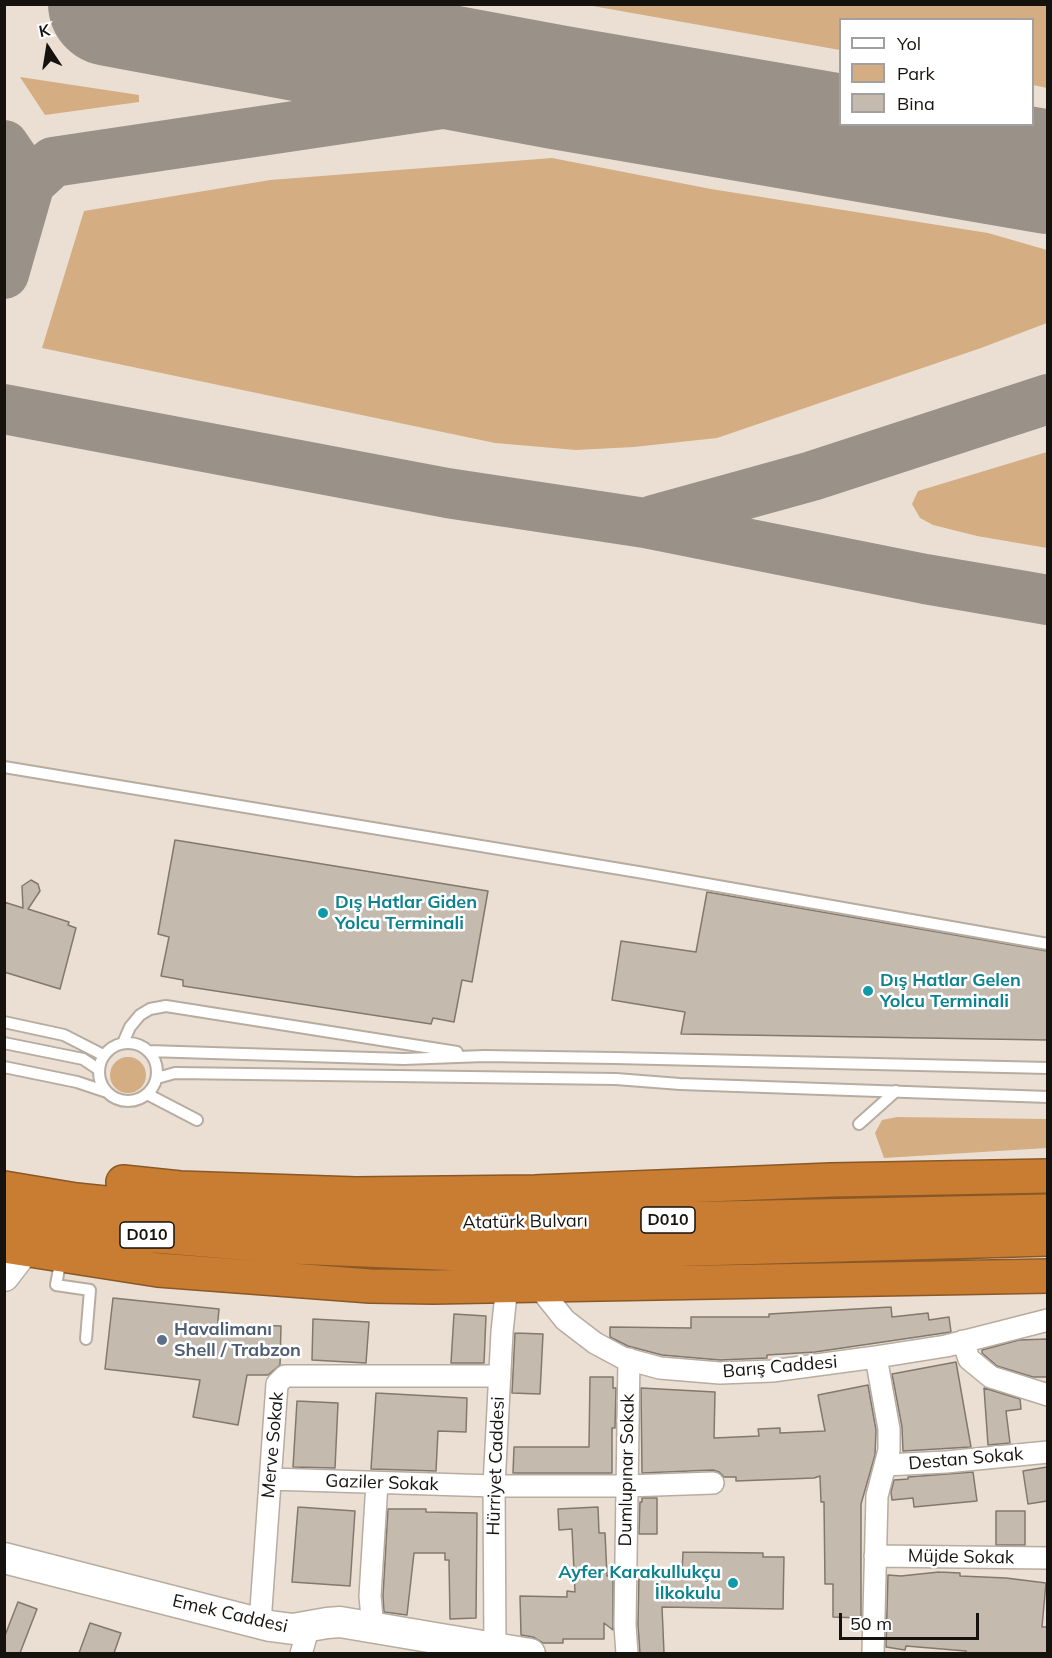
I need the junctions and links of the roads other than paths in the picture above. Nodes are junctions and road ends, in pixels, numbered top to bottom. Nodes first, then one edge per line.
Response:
1 (4, 767) edge
2 (1047, 944) edge
3 (4, 1022) edge
4 (4, 1043) edge
5 (123, 1043) junction
6 (148, 1051) junction
7 (103, 1055) junction
8 (484, 1056) junction
9 (615, 1058) junction
10 (4, 1067) edge
11 (1047, 1068) edge
12 (98, 1069) junction
13 (157, 1078) junction
14 (616, 1079) junction
15 (104, 1091) junction
16 (896, 1091) junction
17 (147, 1094) junction
18 (1047, 1097) edge
19 (197, 1120) dead end
20 (860, 1125) dead end
21 (4, 1170) edge
22 (1047, 1176) edge
23 (4, 1188) edge
24 (1047, 1211) edge
25 (4, 1216) edge
26 (290, 1234) junction
27 (1047, 1239) edge
28 (14, 1248) edge
29 (61, 1255) junction
30 (4, 1276) edge
31 (1047, 1276) edge
32 (522, 1285) junction
33 (1047, 1320) edge
34 (86, 1339) dead end
35 (963, 1341) junction
36 (876, 1357) junction
37 (629, 1359) junction
38 (500, 1376) junction
39 (1047, 1395) edge
40 (1047, 1452) edge
41 (885, 1465) junction
42 (270, 1479) junction
43 (377, 1483) junction
44 (713, 1483) dead end
45 (494, 1486) junction
46 (627, 1486) junction
47 (875, 1556) junction
48 (4, 1558) edge
49 (1047, 1558) edge
50 (260, 1623) junction
51 (373, 1628) junction
52 (305, 1640) edge
53 (495, 1648) junction
54 (530, 1653) edge
55 (627, 1653) edge
56 (873, 1653) edge

1 - 2 lane
3 - 7 lane
4 - 12 lane
5 - 6 lane
5 - 7 lane
5 - 8 lane
6 - 8 lane
6 - 13 lane
7 - 12 lane
8 - 9 lane
9 - 11 lane
9 - 14 lane
10 - 15 lane
12 - 15 lane
13 - 14 lane
13 - 17 lane
14 - 16 lane
15 - 17 lane
16 - 18 lane
16 - 20 lane
17 - 19 lane
21 - 22 highway
23 - 26 highway, Atatürk Bulvarı / D010
24 - 26 highway, Atatürk Bulvarı / D010
25 - 26 highway, Atatürk Bulvarı / D010
26 - 27 highway, Atatürk Bulvarı / D010
28 - 29 highway
28 - 30 street
29 - 32 highway
29 - 34 lane
31 - 32 highway
32 - 37 street, Barış Caddesi
32 - 38 street, Hürriyet Caddesi
33 - 35 street, Barış Caddesi
35 - 36 street, Barış Caddesi
35 - 39 street
36 - 37 street, Barış Caddesi
36 - 41 street
37 - 46 street, Dumlupınar Sokak
38 - 42 street, Merve Sokak
38 - 45 street, Hürriyet Caddesi
40 - 41 street, Destan Sokak
41 - 47 street
42 - 43 street, Gaziler Sokak
42 - 50 street, Merve Sokak
43 - 45 street, Gaziler Sokak
43 - 51 street
44 - 46 street, Gaziler Sokak
45 - 46 street, Gaziler Sokak
45 - 53 street, Hürriyet Caddesi
46 - 55 street, Dumlupınar Sokak
47 - 49 street, Müjde Sokak
47 - 56 street
48 - 50 street, Emek Caddesi
50 - 52 street, Emek Caddesi
51 - 52 street, Emek Caddesi
51 - 53 street, Emek Caddesi
53 - 54 street, Emek Caddesi

